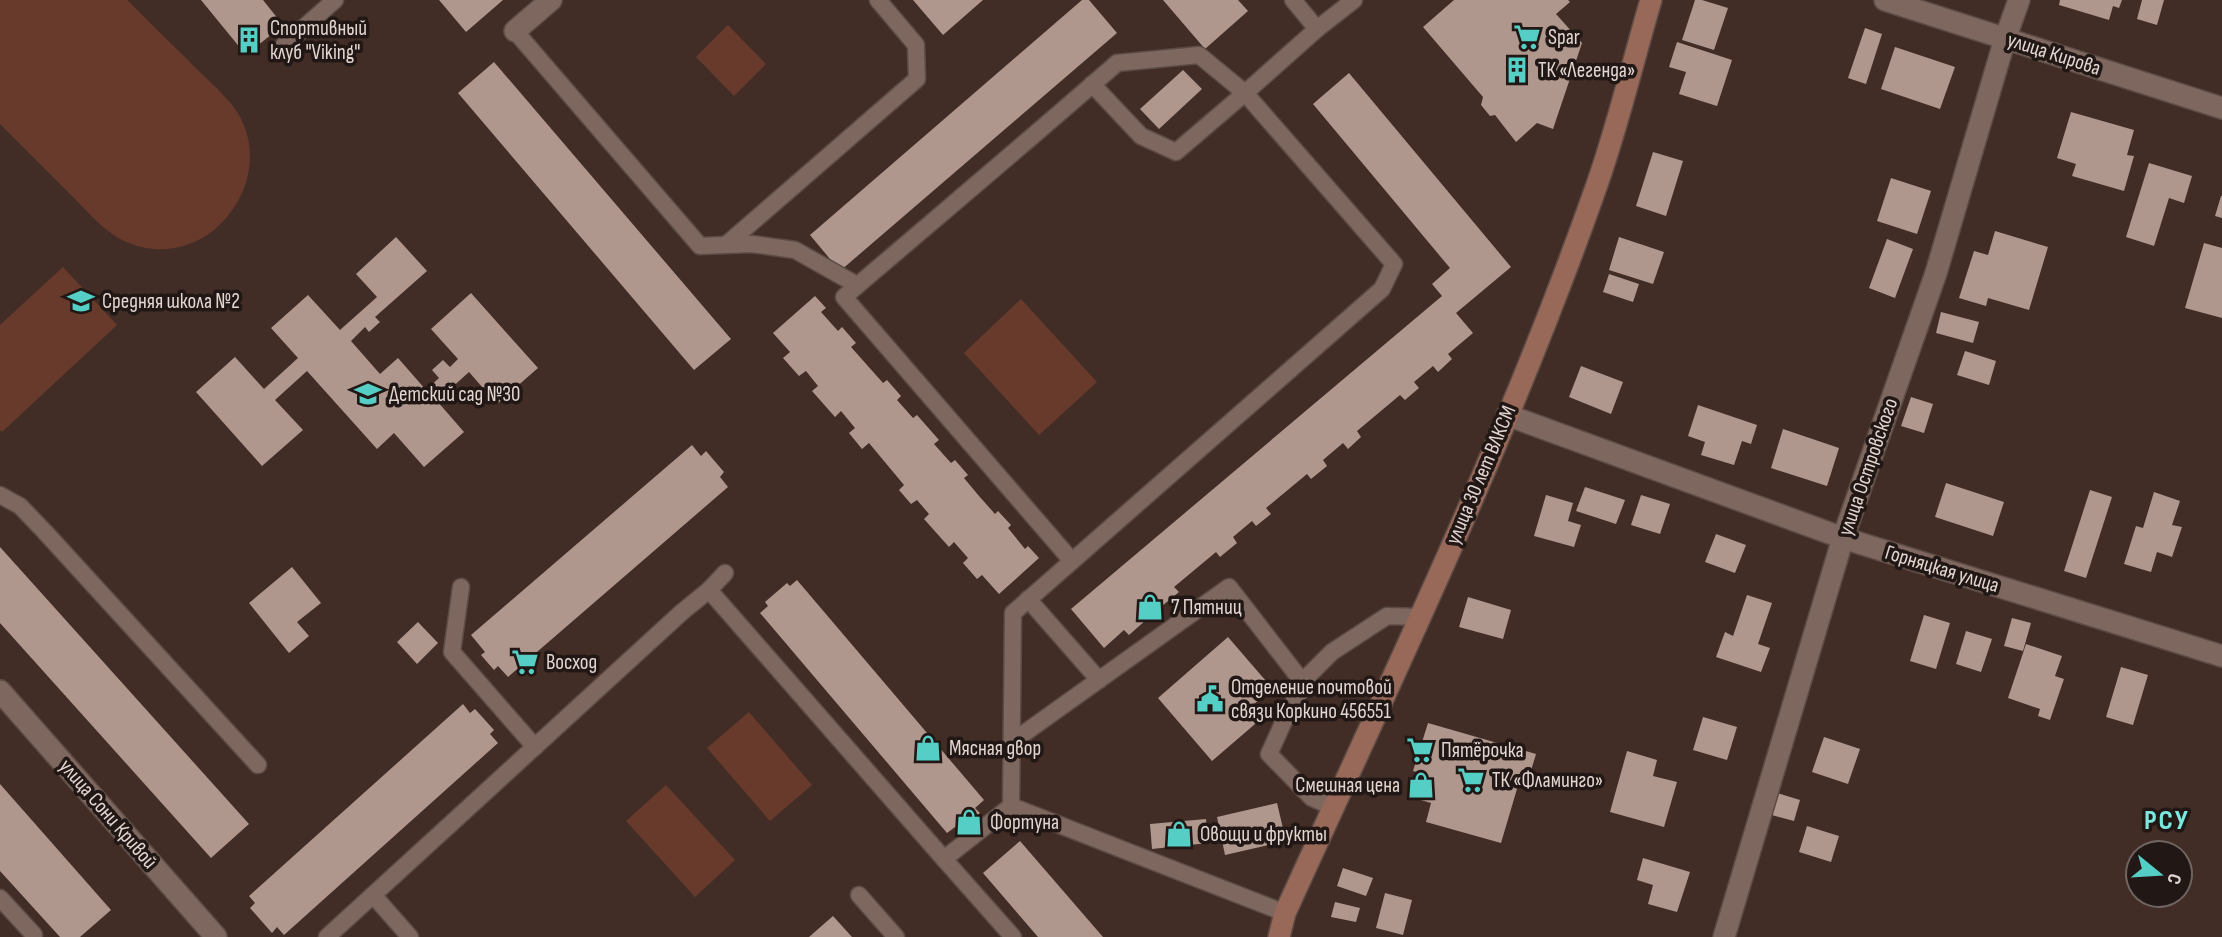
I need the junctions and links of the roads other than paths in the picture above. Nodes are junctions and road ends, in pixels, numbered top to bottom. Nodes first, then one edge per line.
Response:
1 (335, 0) edge
2 (551, 0) edge
3 (878, 0) edge
4 (1293, 0) edge
5 (1354, 0) edge
6 (1651, 0) edge
7 (1885, 0) edge
8 (2019, 0) edge
9 (1317, 29) junction
10 (515, 31) joint
11 (2005, 39) junction
12 (283, 46) dead end
13 (1093, 84) junction
14 (1245, 93) junction
15 (2222, 108) edge
16 (727, 244) junction
17 (857, 285) junction
18 (1507, 415) junction
19 (0, 495) edge
20 (1843, 538) junction
21 (1072, 561) junction
22 (725, 573) dead end
23 (460, 587) dead end
24 (709, 590) junction
25 (1028, 600) junction
26 (1420, 617) junction
27 (2222, 656) edge
28 (1099, 680) junction
29 (1304, 684) junction
30 (0, 691) edge
31 (1012, 742) junction
32 (535, 747) junction
33 (258, 765) dead end
34 (1011, 806) junction
35 (1334, 807) junction
36 (944, 859) junction
37 (373, 895) junction
38 (859, 895) dead end
39 (0, 898) edge
40 (1286, 913) junction
41 (34, 934) dead end
42 (216, 937) edge
43 (327, 937) edge
44 (410, 937) edge
45 (896, 937) edge
46 (1013, 937) edge
47 (1279, 937) edge
48 (1724, 937) edge

1 - 12 lane
2 - 10 street
3 - 16 lane
4 - 9 lane
5 - 9 lane
6 - 18 main road, улица 30 лет ВЛКСМ
7 - 11 street, улица Кирова
8 - 11 street, улица Островского
9 - 14 lane
10 - 16 lane
11 - 15 street, улица Кирова
11 - 20 street, улица Островского
13 - 14 lane
13 - 14 lane
13 - 17 lane
14 - 21 lane
16 - 17 lane
17 - 21 lane
18 - 20 street, Горняцкая улица
18 - 26 main road, улица 30 лет ВЛКСМ
19 - 33 lane
20 - 27 street, Горняцкая улица
20 - 48 street, улица Островского
21 - 25 lane
22 - 24 lane
23 - 32 lane
24 - 32 lane
24 - 36 lane
25 - 28 lane
25 - 31 lane
26 - 29 lane
26 - 35 main road, улица 30 лет ВЛКСМ
28 - 29 lane
28 - 31 lane
29 - 35 lane
30 - 42 street, улица Сони Кривой
31 - 34 lane
32 - 37 lane
34 - 36 lane
34 - 40 lane
35 - 40 main road, улица 30 лет ВЛКСМ
36 - 46 lane
37 - 43 lane
37 - 44 lane
38 - 45 lane
39 - 41 lane
40 - 47 main road, улица 30 лет ВЛКСМ

